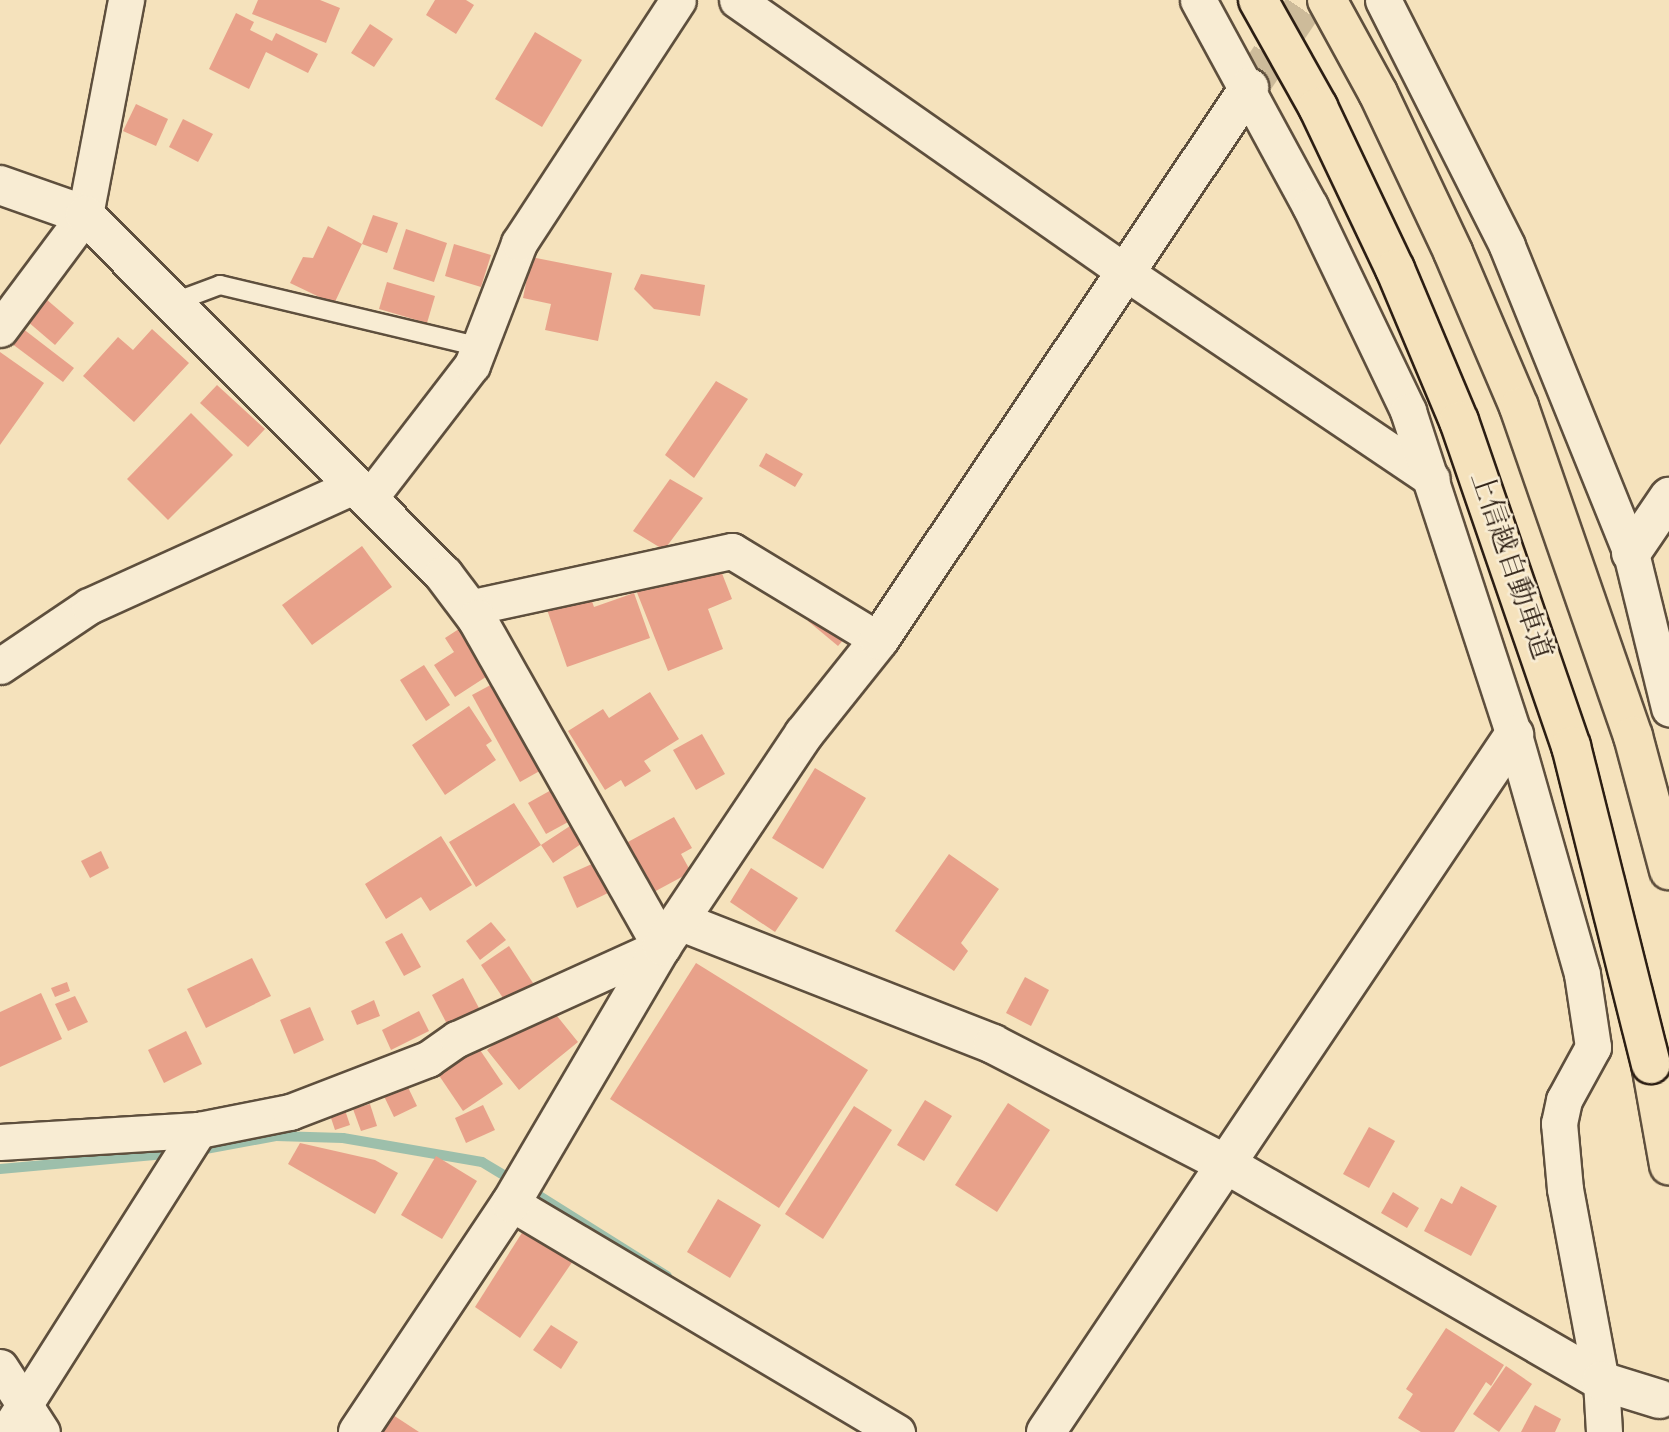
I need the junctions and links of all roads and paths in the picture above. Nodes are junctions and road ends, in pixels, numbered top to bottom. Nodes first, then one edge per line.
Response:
1 (126, 0) edge
2 (678, 0) edge
3 (737, 0) edge
4 (1198, 0) edge
5 (1258, 0) edge
6 (1327, 0) edge
7 (1382, 0) edge
8 (1249, 88) junction
9 (0, 185) edge
10 (85, 215) junction
11 (1125, 272) junction
12 (172, 303) junction
13 (0, 328) edge
14 (480, 347) junction
15 (1432, 480) junction
16 (361, 493) junction
17 (1669, 497) edge
18 (1631, 553) junction
19 (468, 608) junction
20 (1660, 637) edge
21 (879, 640) junction
22 (0, 666) edge
23 (1669, 708) edge
24 (1514, 735) junction
25 (1669, 870) edge
26 (672, 934) junction
27 (199, 1130) junction
28 (0, 1142) edge
29 (1224, 1163) junction
30 (1669, 1165) edge
31 (511, 1203) junction
32 (0, 1367) edge
33 (1601, 1381) junction
34 (1659, 1399) dead end
35 (25, 1423) edge
36 (358, 1432) edge
37 (897, 1432) edge
38 (1046, 1432) edge
39 (1604, 1432) edge

1 - 10 street
2 - 14 street
3 - 11 street
4 - 8 street
5 - 30 highway, 上信越自動車道, bridge
6 - 25 highway
7 - 18 street
8 - 11 street
8 - 15 street
9 - 10 street
10 - 12 street
10 - 13 street
11 - 15 street
11 - 21 street
12 - 14 lane
12 - 16 street
14 - 16 street
15 - 24 street
16 - 19 street
16 - 22 street
17 - 18 street
18 - 20 street
19 - 21 street
19 - 26 street
20 - 23 street
21 - 26 street
24 - 29 street
24 - 33 street
26 - 27 street
26 - 29 street
26 - 31 street
27 - 28 street
27 - 35 street
29 - 33 street
29 - 38 street
31 - 36 street
31 - 37 street
32 - 35 street
33 - 34 street
33 - 39 street

